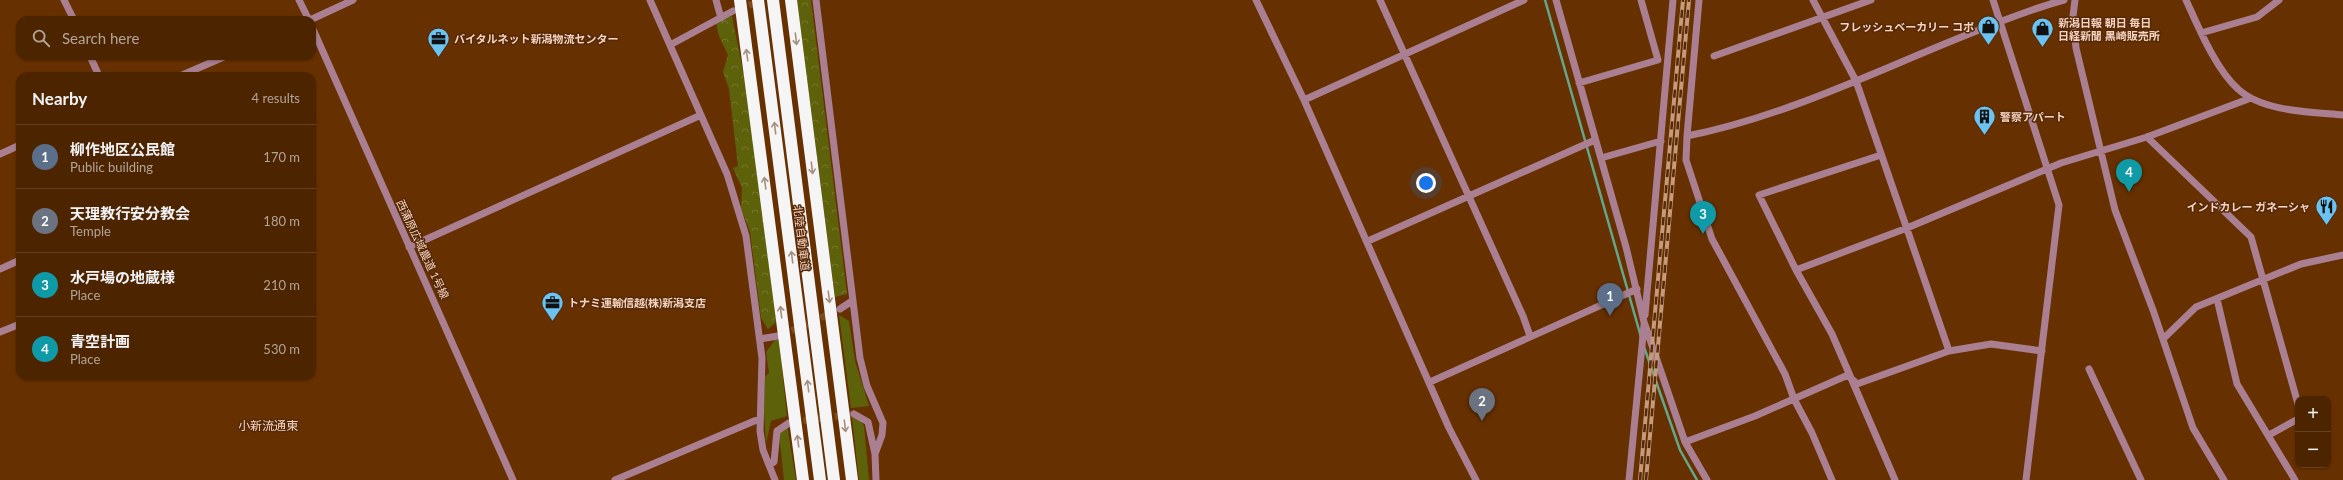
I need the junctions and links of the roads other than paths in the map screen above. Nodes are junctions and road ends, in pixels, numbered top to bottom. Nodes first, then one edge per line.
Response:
1 (64, 0) edge
2 (299, 0) edge
3 (353, 0) edge
4 (650, 0) edge
5 (716, 0) edge
6 (739, 0) edge
7 (758, 0) edge
8 (773, 0) edge
9 (791, 0) edge
10 (816, 0) edge
11 (1256, 0) edge
12 (1380, 0) edge
13 (1524, 0) edge
14 (1556, 0) edge
15 (1641, 0) edge
16 (1673, 0) edge
17 (1699, 0) edge
18 (1813, 0) edge
19 (1871, 0) edge
20 (1993, 0) edge
21 (2064, 0) edge
22 (2075, 0) edge
23 (2186, 0) edge
24 (2279, 0) edge
25 (738, 13) junction
26 (72, 16) edge
27 (307, 16) edge
28 (316, 17) edge
29 (721, 18) junction
30 (1821, 19) junction
31 (2000, 22) junction
32 (2201, 32) junction
33 (316, 36) edge
34 (670, 45) junction
35 (1404, 54) junction
36 (1714, 56) dead end
37 (92, 60) edge
38 (217, 60) edge
39 (97, 72) edge
40 (189, 72) edge
41 (1856, 80) junction
42 (1579, 83) junction
43 (2251, 98) junction
44 (1304, 100) junction
45 (701, 115) junction
46 (2343, 115) edge
47 (1687, 136) junction
48 (2146, 137) junction
49 (1595, 140) junction
50 (1661, 141) junction
51 (16, 148) edge
52 (2102, 152) junction
53 (0, 154) edge
54 (1881, 155) junction
55 (1600, 158) junction
56 (2048, 168) junction
57 (1469, 196) junction
58 (1907, 228) junction
59 (1368, 241) junction
60 (410, 247) junction
61 (2343, 255) edge
62 (16, 262) edge
63 (0, 269) edge
64 (1796, 270) junction
65 (2264, 280) junction
66 (1637, 289) junction
67 (2217, 299) junction
68 (852, 301) junction
69 (840, 309) tunnel mouth
70 (1644, 322) junction
71 (16, 326) edge
72 (0, 332) edge
73 (778, 336) tunnel mouth
74 (1530, 336) junction
75 (760, 338) junction
76 (2163, 339) junction
77 (1950, 351) junction
78 (2042, 352) junction
79 (2089, 369) dead end
80 (1848, 375) junction
81 (1430, 382) junction
82 (2296, 396) edge
83 (1794, 399) junction
84 (854, 414) dead end
85 (759, 419) junction
86 (2295, 421) edge
87 (789, 423) tunnel mouth
88 (2269, 435) junction
89 (1685, 442) junction
90 (875, 454) junction
91 (769, 464) junction
92 (513, 480) edge
93 (615, 480) edge
94 (775, 480) edge
95 (803, 480) edge
96 (820, 480) edge
97 (834, 480) edge
98 (852, 480) edge
99 (876, 480) edge
100 (1476, 480) edge
101 (1629, 480) edge
102 (1707, 480) edge
103 (1832, 480) edge
104 (1895, 480) edge
105 (2026, 480) edge
106 (2141, 480) edge
107 (2224, 480) edge
108 (2295, 480) edge

1 - 26 street
2 - 27 street
3 - 28 street
4 - 34 street
5 - 29 street
6 - 25 highway
96 -> 7 highway, 北陸自動車道
8 - 97 highway, 北陸自動車道
9 -> 98 highway
10 - 68 street
11 - 44 street
12 - 35 street
13 - 35 street
14 - 42 street
15 - 42 street
16 - 50 street
17 - 47 street
18 - 30 street
19 - 30 street
20 - 31 street
21 - 31 street
22 - 52 street
23 - 32 street
24 - 32 street
25 - 29 street
95 -> 25 highway
29 - 34 street
30 - 36 street
30 - 41 street
31 - 41 street
31 - 56 street
32 - 43 street
33 - 60 street, 西蒲原広域農道 1号線
34 - 45 street
35 - 44 street
35 - 57 street
37 - 39 street
38 - 40 street
41 - 47 street
41 - 54 street
42 - 49 street
43 - 46 street
43 - 48 street
44 - 59 street
45 - 60 street
45 - 75 street
47 - 83 street
48 - 52 street
48 - 65 street
49 - 55 street
49 - 57 street
50 - 55 street
50 - 70 street
51 - 53 street
52 - 56 street
52 - 76 street
54 - 58 street
54 - 64 street
55 - 66 street
56 - 58 street
56 - 78 street
57 - 59 street
57 - 74 street
58 - 64 street
58 - 77 street
59 - 81 street
60 - 92 street, 西蒲原広域農道 1号線
61 - 65 street
62 - 63 street
64 - 80 street
65 - 67 street
65 - 82 street
66 - 70 street
66 - 74 street
67 - 76 street
67 - 88 street
68 - 69 street
68 - 90 street
70 - 89 street
70 - 101 street
71 - 72 street
73 - 75 street
74 - 81 street
75 - 85 street
76 - 107 street
77 - 78 street
77 - 80 street
78 - 105 street
79 - 106 street
80 - 83 street
80 - 104 street
81 - 100 street
83 - 89 street
83 - 103 street
84 - 90 street
85 - 91 street
85 - 93 street
86 - 88 street
87 - 91 street
88 - 108 street
89 - 102 street
90 - 99 street
91 - 94 street

